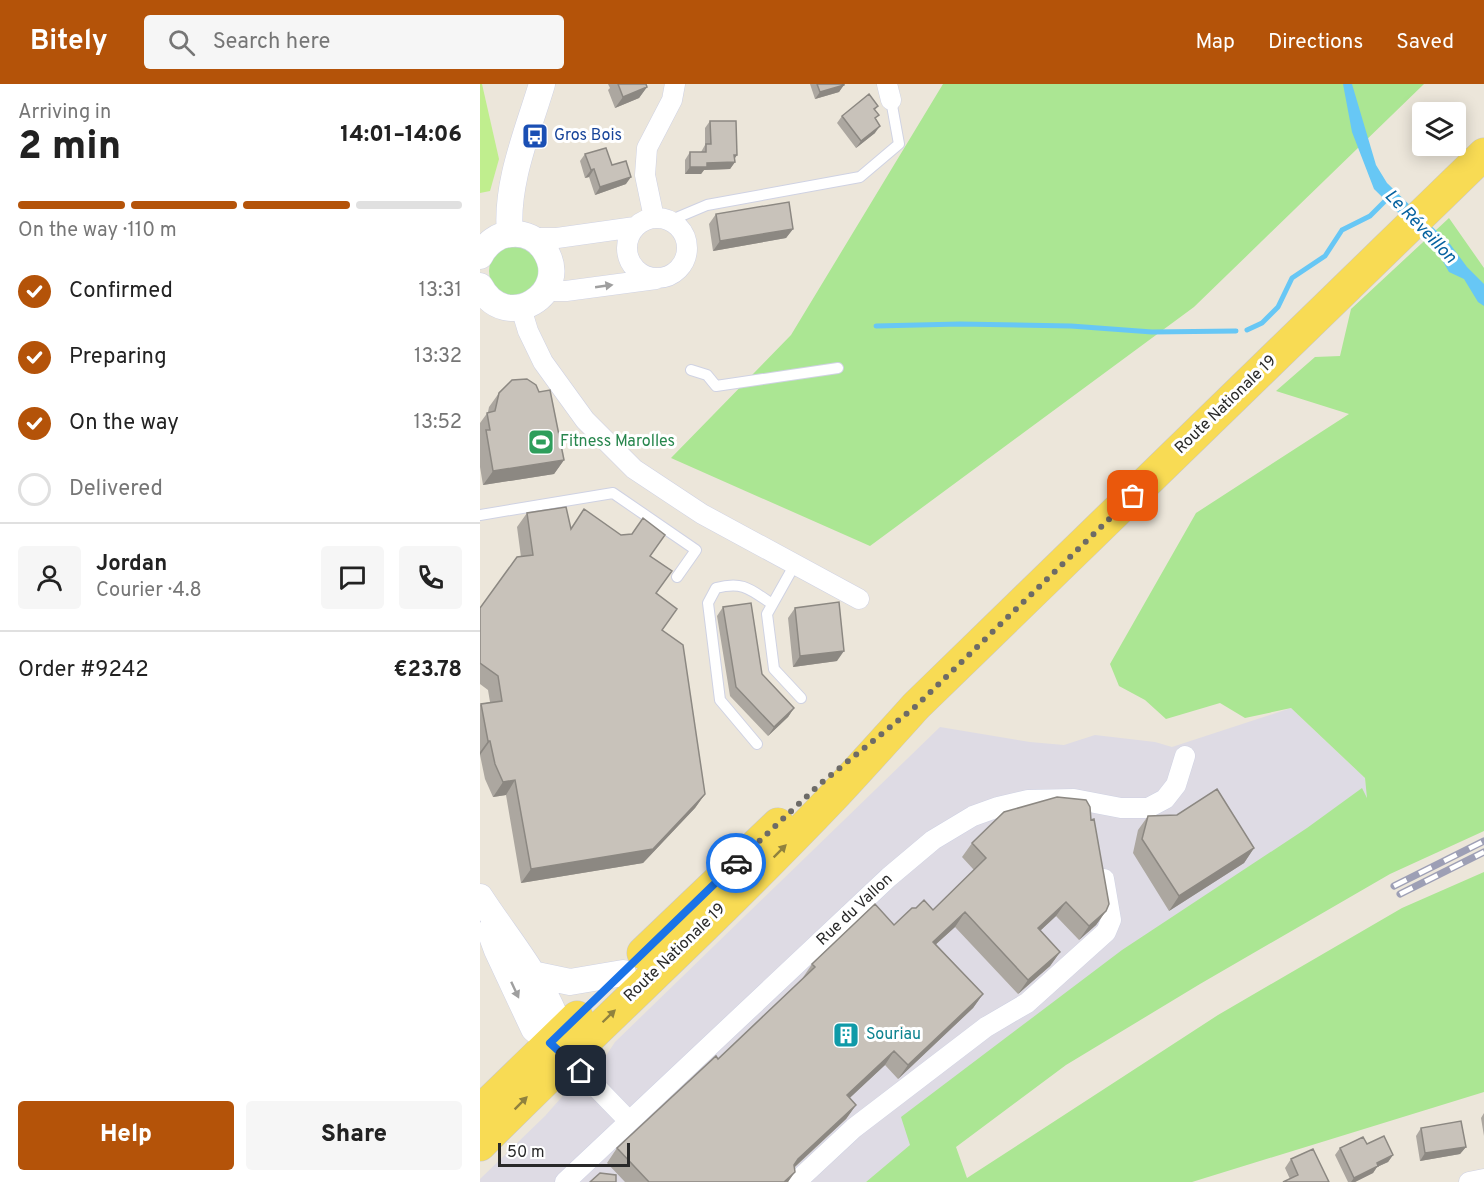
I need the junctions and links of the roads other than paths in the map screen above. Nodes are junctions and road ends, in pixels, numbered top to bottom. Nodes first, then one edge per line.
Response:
1 (542, 84) edge
2 (675, 84) edge
3 (889, 92) edge
4 (1484, 154) edge
5 (662, 219) junction
6 (635, 227) junction
7 (521, 236) junction
8 (480, 256) edge
9 (663, 278) junction
10 (546, 291) junction
11 (484, 301) edge
12 (521, 308) junction
13 (838, 368) dead end
14 (691, 370) dead end
15 (480, 515) edge
16 (795, 564) junction
17 (676, 577) dead end
18 (859, 598) dead end
19 (772, 604) junction
20 (801, 698) dead end
21 (916, 706) junction
22 (757, 744) dead end
23 (1185, 756) dead end
24 (1091, 802) junction
25 (1095, 826) edge
26 (1101, 861) edge
27 (480, 897) edge
28 (480, 902) edge
29 (623, 973) junction
30 (532, 974) junction
31 (549, 1044) junction
32 (480, 1111) edge
33 (629, 1120) junction
34 (480, 1145) edge
35 (1484, 1179) edge
36 (565, 1182) edge
37 (796, 1182) edge
38 (1468, 1182) edge

1 - 7 street
2 - 5 street
3 - 5 lane
4 - 21 main road, Route Nationale 19
5 - 6 street
5 - 9 street
6 - 7 street
6 - 9 street
7 - 8 street
7 - 10 street
10 -> 9 street
10 - 12 street
11 - 12 street
12 - 16 street
13 - 14 lane
15 - 17 lane
16 - 18 street
16 - 19 lane
19 - 20 lane
19 - 22 lane
21 - 29 main road, Route Nationale 19
31 -> 21 main road, Route Nationale 19
23 - 24 street, Rue du Vallon
24 - 25 street
24 - 33 street, Rue du Vallon
26 - 37 street
27 - 30 street
28 -> 31 street
29 - 30 street
29 - 31 main road, Route Nationale 19
30 - 31 street
31 - 32 main road, Route Nationale 19
31 - 33 street
34 -> 31 main road, Route Nationale 19
33 - 36 street, Rue du Vallon
35 - 38 street

